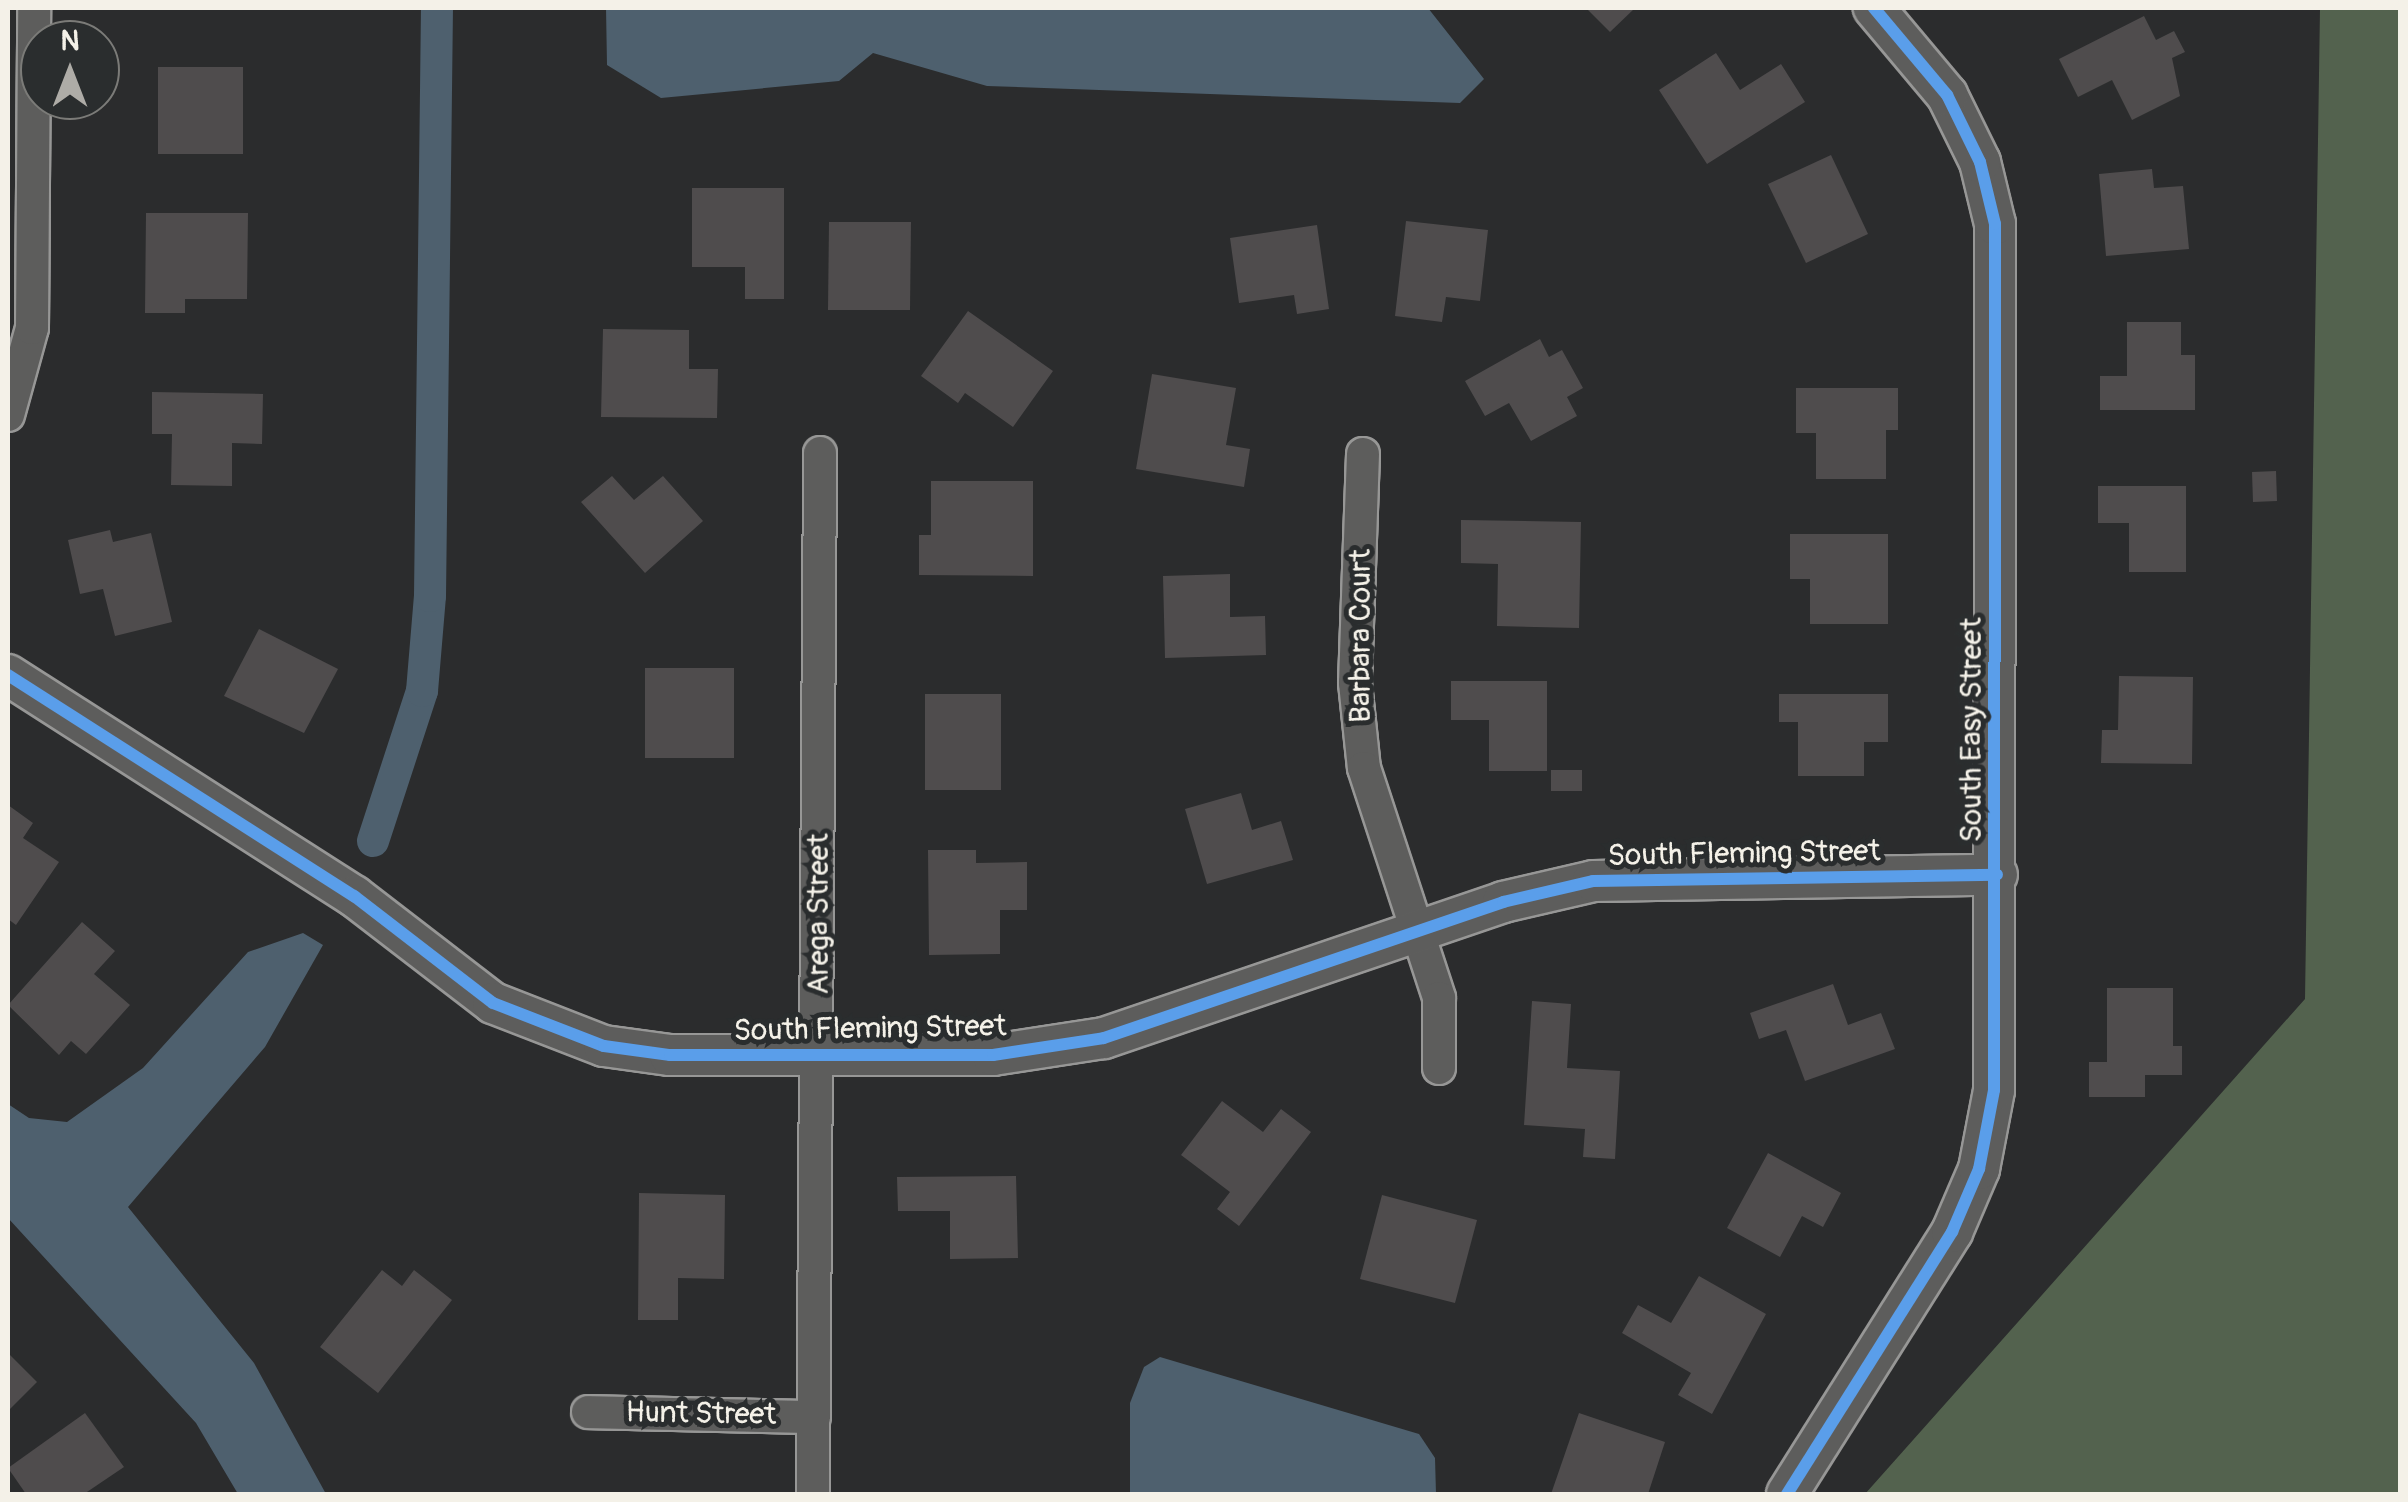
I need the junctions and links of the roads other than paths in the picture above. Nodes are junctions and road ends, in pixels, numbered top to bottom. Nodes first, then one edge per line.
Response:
1 (34, 8) edge
2 (1874, 8) edge
3 (8, 414) edge
4 (820, 452) dead end
5 (1362, 454) dead end
6 (8, 675) edge
7 (1997, 876) junction
8 (1417, 931) junction
9 (818, 1058) junction
10 (1439, 1068) dead end
11 (588, 1412) dead end
12 (814, 1417) junction
13 (812, 1494) edge
14 (1787, 1494) edge

1 - 3 street
2 - 7 street, South Easy Street
4 - 9 street, Arega Street
5 - 8 street, Barbara Court
6 - 9 street, South Fleming Street
7 - 8 street, South Fleming Street
7 - 14 street, South Easy Street
8 - 9 street, South Fleming Street
8 - 10 street, Barbara Court
9 - 12 street, Arega Street
11 - 12 street, Hunt Street
12 - 13 street, Arega Street

